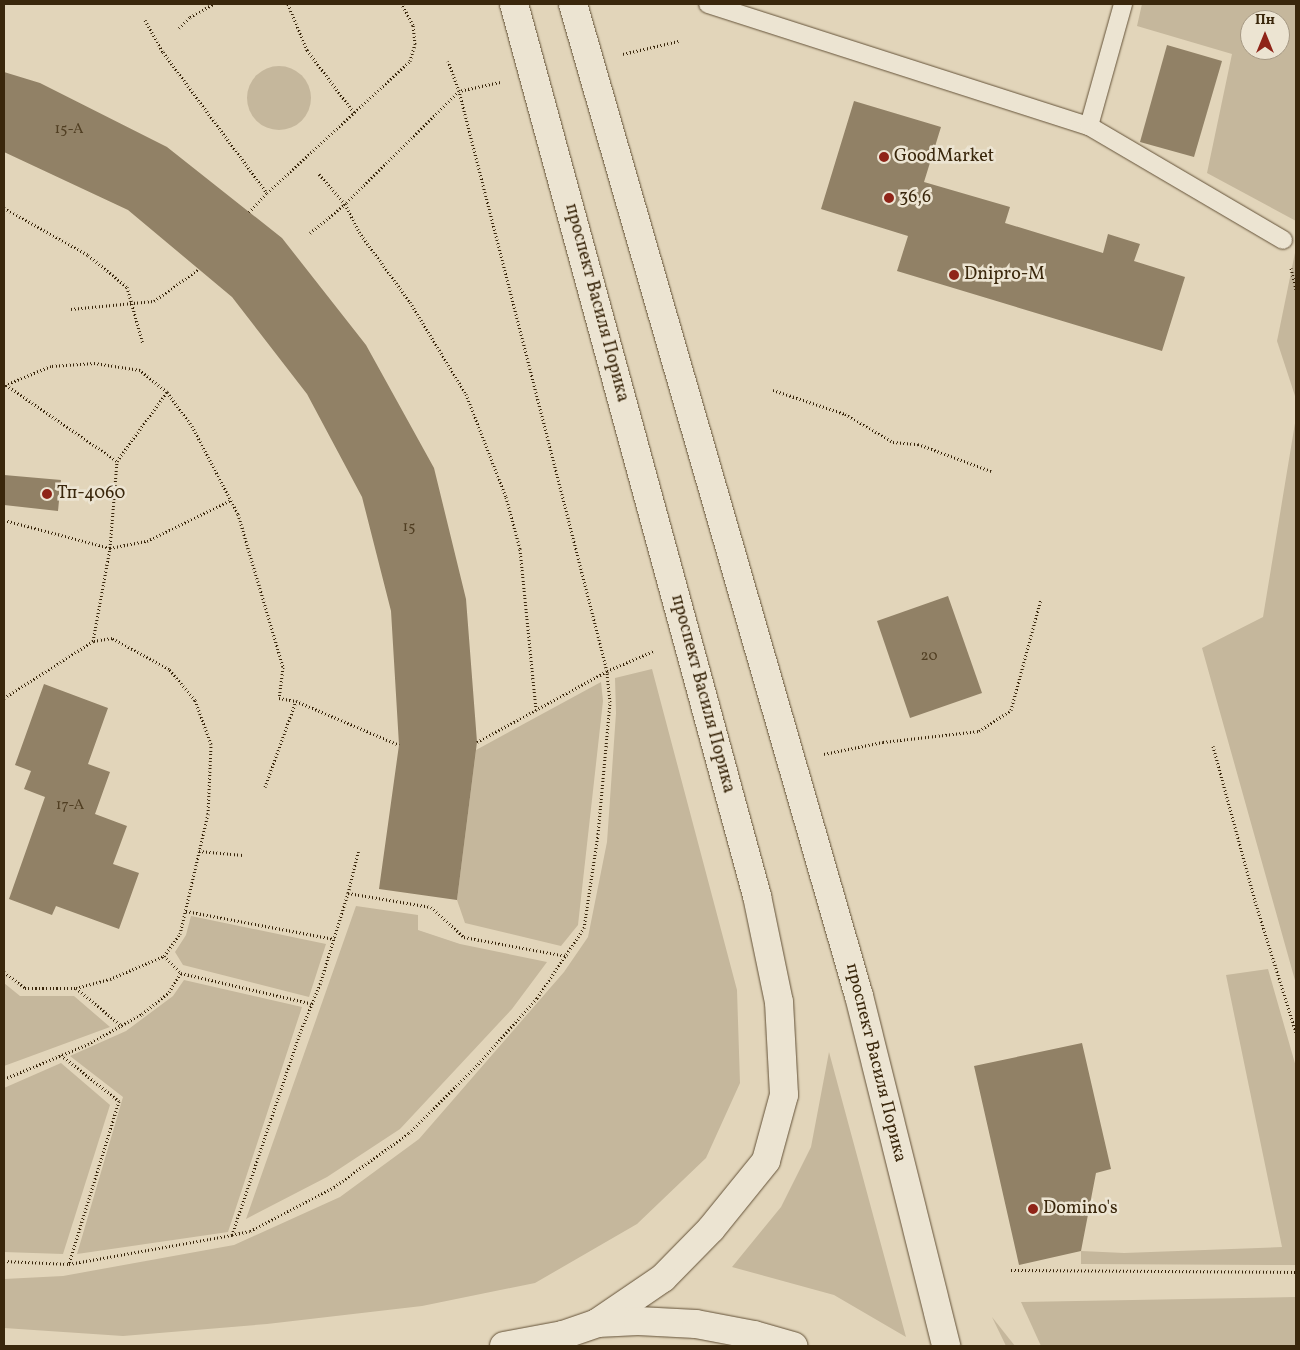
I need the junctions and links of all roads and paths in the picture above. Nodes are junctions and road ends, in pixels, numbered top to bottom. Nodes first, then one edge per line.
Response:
1 (213, 4) edge
2 (288, 4) edge
3 (402, 4) edge
4 (514, 4) edge
5 (573, 4) edge
6 (708, 4) edge
7 (1123, 4) edge
8 (145, 20) dead end
9 (179, 28) dead end
10 (448, 61) dead end
11 (459, 91) junction
12 (355, 114) junction
13 (1089, 126) junction
14 (319, 174) dead end
15 (267, 193) junction
16 (345, 204) junction
17 (4, 208) edge
18 (249, 212) dead end
19 (310, 233) dead end
20 (1283, 240) dead end
21 (198, 269) dead end
22 (133, 305) junction
23 (71, 310) dead end
24 (143, 344) dead end
25 (773, 390) dead end
26 (167, 392) junction
27 (117, 461) junction
28 (991, 471) dead end
29 (231, 500) junction
30 (4, 520) edge
31 (110, 548) junction
32 (1041, 599) dead end
33 (687, 638) junction
34 (92, 641) junction
35 (607, 671) junction
36 (4, 698) edge
37 (296, 701) junction
38 (536, 710) junction
39 (477, 742) dead end
40 (399, 745) dead end
41 (1213, 746) dead end
42 (791, 761) junction
43 (265, 787) dead end
44 (358, 849) dead end
45 (199, 851) junction
46 (243, 855) dead end
47 (348, 893) junction
48 (186, 911) junction
49 (334, 939) junction
50 (164, 956) junction
51 (567, 956) junction
52 (4, 972) edge
53 (181, 973) junction
54 (76, 988) junction
55 (313, 1004) junction
56 (122, 1026) junction
57 (1296, 1032) edge
58 (61, 1055) junction
59 (4, 1079) edge
60 (232, 1235) junction
61 (4, 1260) edge
62 (69, 1264) junction
63 (1011, 1270) dead end
64 (1296, 1272) edge
65 (597, 1323) junction
66 (557, 1341) edge
67 (504, 1346) edge
68 (793, 1346) edge
69 (946, 1346) edge

1 - 9 path
2 - 12 path
3 - 12 path
4 - 33 street, проспект Василя Порика
5 - 42 street, проспект Василя Порика
6 - 13 lane
7 - 13 lane
8 - 15 path
10 - 11 path
11 - 16 path
11 - 35 path
12 - 15 path
13 - 20 lane
14 - 16 path
15 - 18 path
16 - 19 path
16 - 38 path
17 - 22 path
21 - 22 path
22 - 23 path
22 - 24 path
25 - 28 path
26 - 27 path
26 - 27 path
26 - 29 path
27 - 31 path
29 - 31 path
29 - 37 path
30 - 31 path
31 - 34 path
32 - 42 path
33 - 35 path
33 - 65 street, проспект Василя Порика
34 - 36 path
34 - 45 path
35 - 38 path
35 - 51 path
37 - 40 path
37 - 43 path
38 - 39 path
41 - 57 path
42 - 69 street, проспект Василя Порика
44 - 47 path
45 - 46 path
45 - 48 path
47 - 49 path
47 - 51 path
48 - 49 path
48 - 50 path
49 - 55 path
50 - 53 path
50 - 54 path
51 - 60 path
52 - 54 path
53 - 55 path
53 - 56 path
54 - 56 path
55 - 60 path
56 - 58 path
58 - 59 path
58 - 62 path
60 - 62 path
61 - 62 path
63 - 64 path
65 - 66 street
65 - 68 street
66 - 67 street

